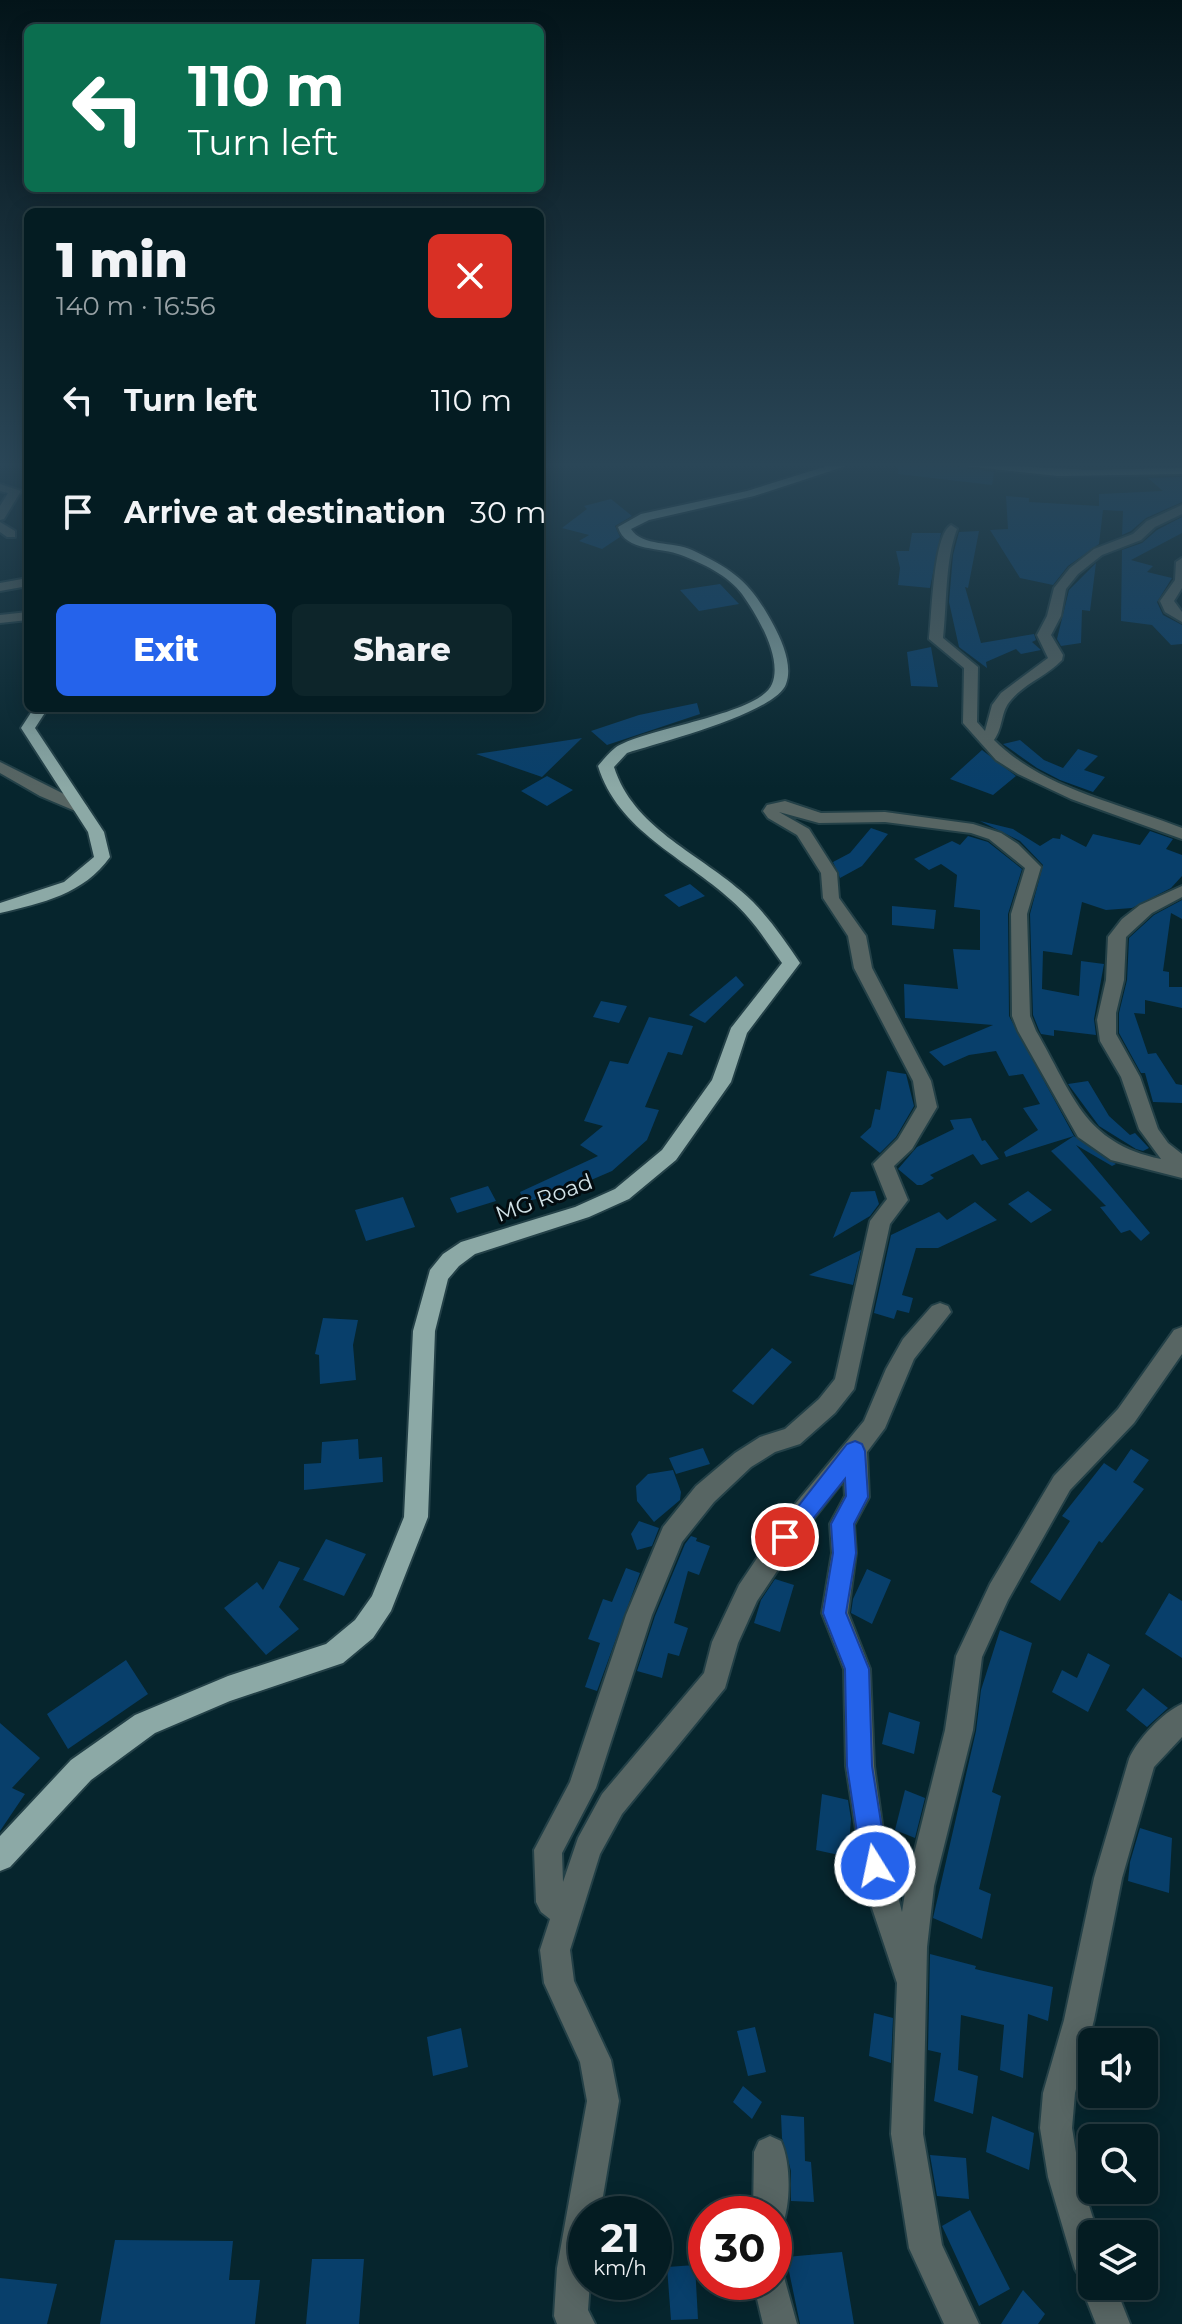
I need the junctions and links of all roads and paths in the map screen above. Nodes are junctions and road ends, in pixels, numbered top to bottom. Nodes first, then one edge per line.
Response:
1 (720, 570) edge
2 (944, 570) edge
3 (1075, 570) edge
4 (1182, 570) edge
5 (24, 583) edge
6 (0, 587) edge
7 (24, 616) edge
8 (1182, 618) edge
9 (0, 619) edge
10 (38, 712) edge
11 (986, 741) junction
12 (0, 767) edge
13 (80, 808) junction
14 (1182, 834) edge
15 (1182, 891) edge
16 (0, 908) edge
17 (1182, 1163) edge
18 (1182, 1171) edge
19 (940, 1312) dead end
20 (1182, 1336) edge
21 (855, 1451) junction
22 (1182, 1717) edge
23 (0, 1857) edge
24 (568, 1914) junction
25 (910, 1984) junction
26 (770, 2152) dead end
27 (770, 2196) edge
28 (1078, 2223) edge
29 (774, 2300) edge
30 (1104, 2300) edge
31 (578, 2324) edge
32 (780, 2324) edge
33 (962, 2324) edge
34 (1113, 2324) edge

1 - 23 main road, MG Road
2 - 11 street
3 - 11 street
4 - 8 street
5 - 6 street
7 - 9 street
10 - 13 main road
11 - 14 street
12 - 13 street
13 - 16 main road
15 - 17 street
18 - 24 street
19 - 21 street
20 - 25 street
21 - 24 street
21 - 25 street
22 - 28 street
24 - 31 street
25 - 33 street
26 - 27 street
29 - 32 street
30 - 34 street

